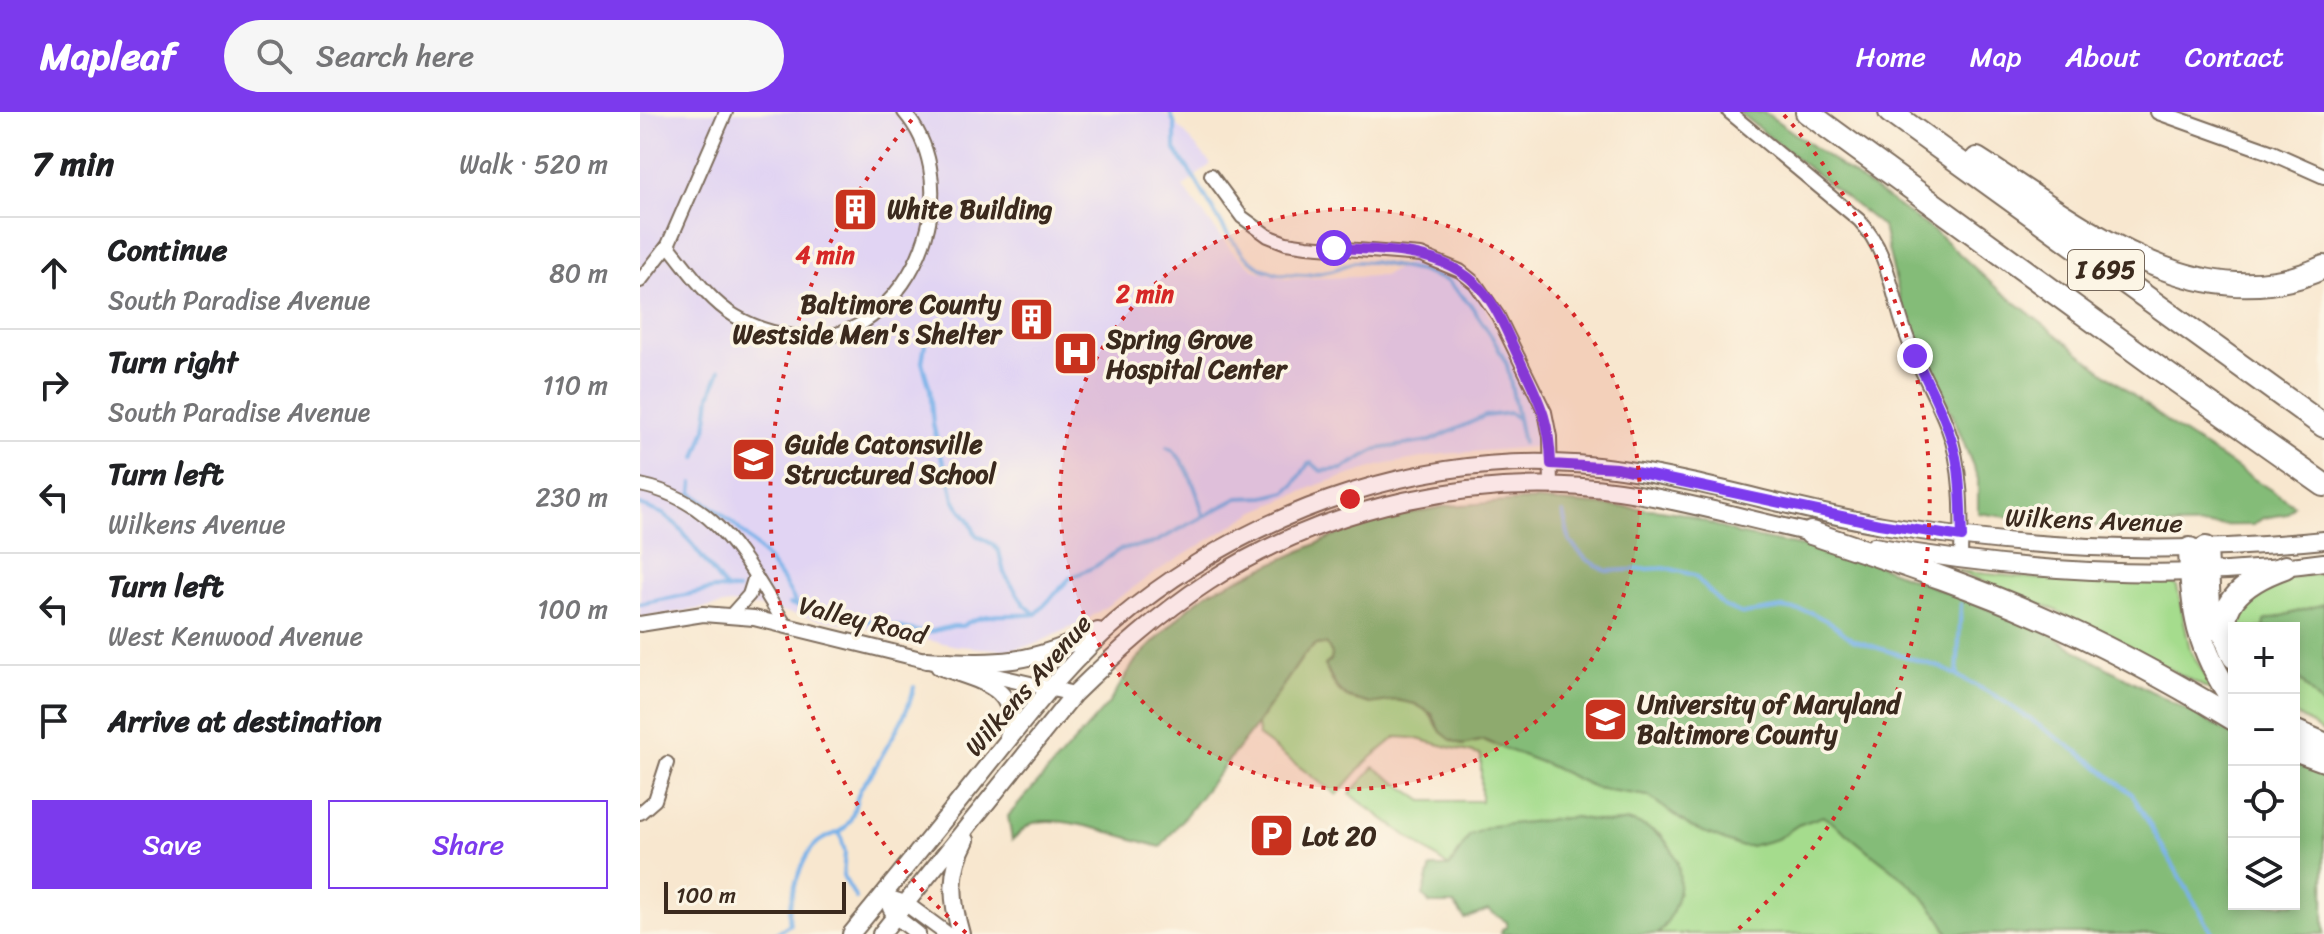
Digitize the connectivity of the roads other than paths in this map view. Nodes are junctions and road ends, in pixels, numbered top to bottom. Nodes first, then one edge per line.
1 (726, 112) edge
2 (904, 112) edge
3 (1729, 112) edge
4 (1807, 112) edge
5 (1890, 112) edge
6 (1904, 112) edge
7 (2158, 112) edge
8 (1211, 175) dead end
9 (2324, 176) edge
10 (668, 245) junction
11 (2324, 267) edge
12 (640, 281) edge
13 (2324, 426) edge
14 (1551, 464) junction
15 (640, 485) edge
16 (2324, 485) edge
17 (1551, 486) junction
18 (1811, 533) junction
19 (1962, 537) junction
20 (2324, 540) edge
21 (2198, 548) junction
22 (1961, 559) junction
23 (2324, 562) edge
24 (2285, 567) junction
25 (2198, 571) junction
26 (755, 576) junction
27 (731, 615) junction
28 (640, 624) edge
29 (1114, 624) junction
30 (786, 626) junction
31 (2228, 637) edge
32 (926, 660) junction
33 (2228, 663) edge
34 (1050, 689) junction
35 (1074, 694) junction
36 (2230, 694) edge
37 (2228, 715) edge
38 (2300, 741) edge
39 (1006, 743) junction
40 (2324, 760) edge
41 (667, 763) dead end
42 (985, 806) junction
43 (640, 813) edge
44 (883, 896) junction
45 (900, 910) junction
46 (851, 934) edge
47 (881, 934) edge
48 (918, 934) edge
49 (947, 934) edge
50 (961, 934) edge

1 - 10 street
2 - 10 street
3 - 19 street
4 - 16 highway, I 695
5 - 13 highway, I 695
6 - 11 highway
7 - 9 street
8 - 14 street
10 - 12 street
14 - 17 street
14 - 19 main road, Wilkens Avenue
14 - 29 main road, Wilkens Avenue
15 - 26 street
17 - 18 main road, Wilkens Avenue
17 - 35 main road, Wilkens Avenue
18 - 22 main road, Wilkens Avenue
18 - 37 highway
19 - 21 main road, Wilkens Avenue
19 - 22 street
20 - 21 main road, Wilkens Avenue
21 - 25 highway
22 - 25 main road, Wilkens Avenue
23 - 24 main road, Wilkens Avenue
24 - 25 main road, Wilkens Avenue
24 - 31 highway
25 - 33 highway
25 - 36 highway
26 - 27 street
26 - 30 street
27 - 28 street, Valley Road
27 - 30 street, Valley Road
29 - 32 main road
29 - 34 main road, Wilkens Avenue
30 - 32 street, Valley Road
32 - 34 street, Valley Road
32 - 39 main road
34 - 35 street, Valley Road
34 - 39 main road, Wilkens Avenue
35 - 42 main road, Wilkens Avenue
38 - 40 highway
39 - 44 main road, Wilkens Avenue
41 - 43 street
42 - 45 main road, Wilkens Avenue
42 - 50 main road
44 - 45 street
44 - 46 main road, Wilkens Avenue
45 - 47 main road, Wilkens Avenue
45 - 48 street
45 - 49 street

